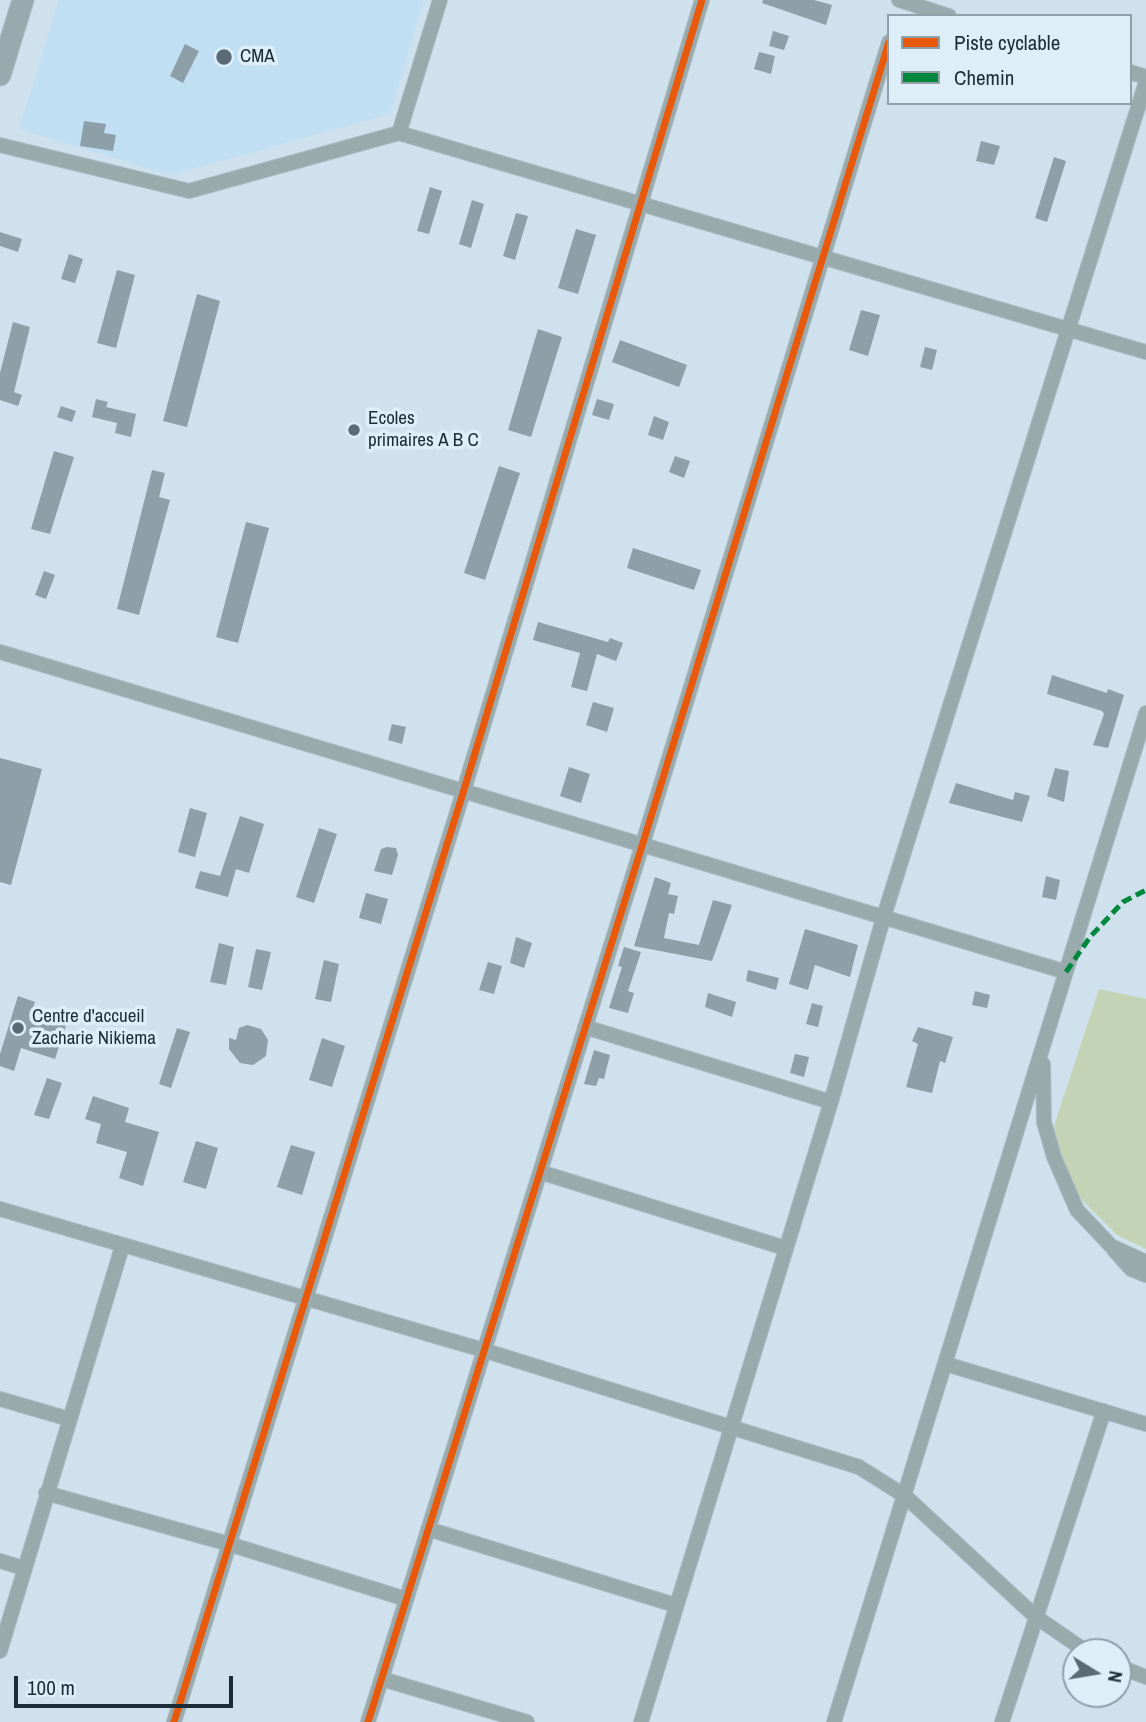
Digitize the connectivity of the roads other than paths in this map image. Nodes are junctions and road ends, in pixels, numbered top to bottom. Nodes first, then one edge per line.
1 (23, 0) edge
2 (440, 0) edge
3 (702, 0) edge
4 (901, 0) edge
5 (944, 14) edge
6 (887, 49) edge
7 (0, 75) edge
8 (1146, 82) edge
9 (400, 133) junction
10 (0, 145) edge
11 (640, 203) junction
12 (823, 257) junction
13 (1066, 330) junction
14 (1146, 352) edge
15 (0, 652) edge
16 (1146, 713) edge
17 (463, 793) junction
18 (642, 846) junction
19 (883, 919) junction
20 (1066, 972) junction
21 (585, 1027) junction
22 (1042, 1050) junction
23 (831, 1102) junction
24 (540, 1172) junction
25 (0, 1209) edge
26 (1111, 1246) junction
27 (122, 1247) junction
28 (785, 1248) junction
29 (1146, 1262) edge
30 (1146, 1275) edge
31 (305, 1300) junction
32 (483, 1350) junction
33 (946, 1364) junction
34 (0, 1399) edge
35 (1104, 1411) junction
36 (69, 1419) junction
37 (1146, 1424) edge
38 (731, 1427) junction
39 (46, 1493) junction
40 (905, 1496) junction
41 (428, 1529) junction
42 (229, 1544) junction
43 (0, 1561) edge
44 (23, 1568) junction
45 (406, 1600) junction
46 (675, 1605) junction
47 (1036, 1617) junction
48 (1067, 1638) edge
49 (0, 1651) edge
50 (382, 1679) junction
51 (174, 1722) edge
52 (368, 1722) edge
53 (527, 1722) edge
54 (641, 1722) edge
55 (834, 1722) edge
56 (1002, 1722) edge

1 - 7 highway
2 - 9 street
3 - 11 street
4 - 5 street
6 - 12 street
8 - 13 street
9 - 10 street
9 - 11 street
11 - 12 street
11 - 17 street
12 - 13 street
12 - 18 street
13 - 14 street
13 - 19 street
15 - 17 street
16 - 20 street
17 - 18 street
17 - 31 street
18 - 19 street
18 - 21 street
19 - 20 street
19 - 23 street
20 - 22 street
21 - 23 street
21 - 24 street
22 - 26 street
22 - 33 street
23 - 28 street
24 - 28 street
24 - 32 street
25 - 27 street
26 - 29 street
26 - 30 street
27 - 31 street
27 - 36 street
28 - 38 street
31 - 32 street
31 - 42 street
32 - 38 street
32 - 41 street
33 - 35 street
33 - 40 street
34 - 36 street
35 - 37 street
35 - 47 street
36 - 39 street
38 - 40 street
38 - 46 street
39 - 42 street
39 - 44 street
40 - 47 street
40 - 55 street
41 - 45 street
41 - 46 street
42 - 45 street
42 - 51 street
43 - 44 street
44 - 49 street
45 - 50 street
46 - 54 street
47 - 48 street
47 - 56 street
50 - 52 street
50 - 53 street

